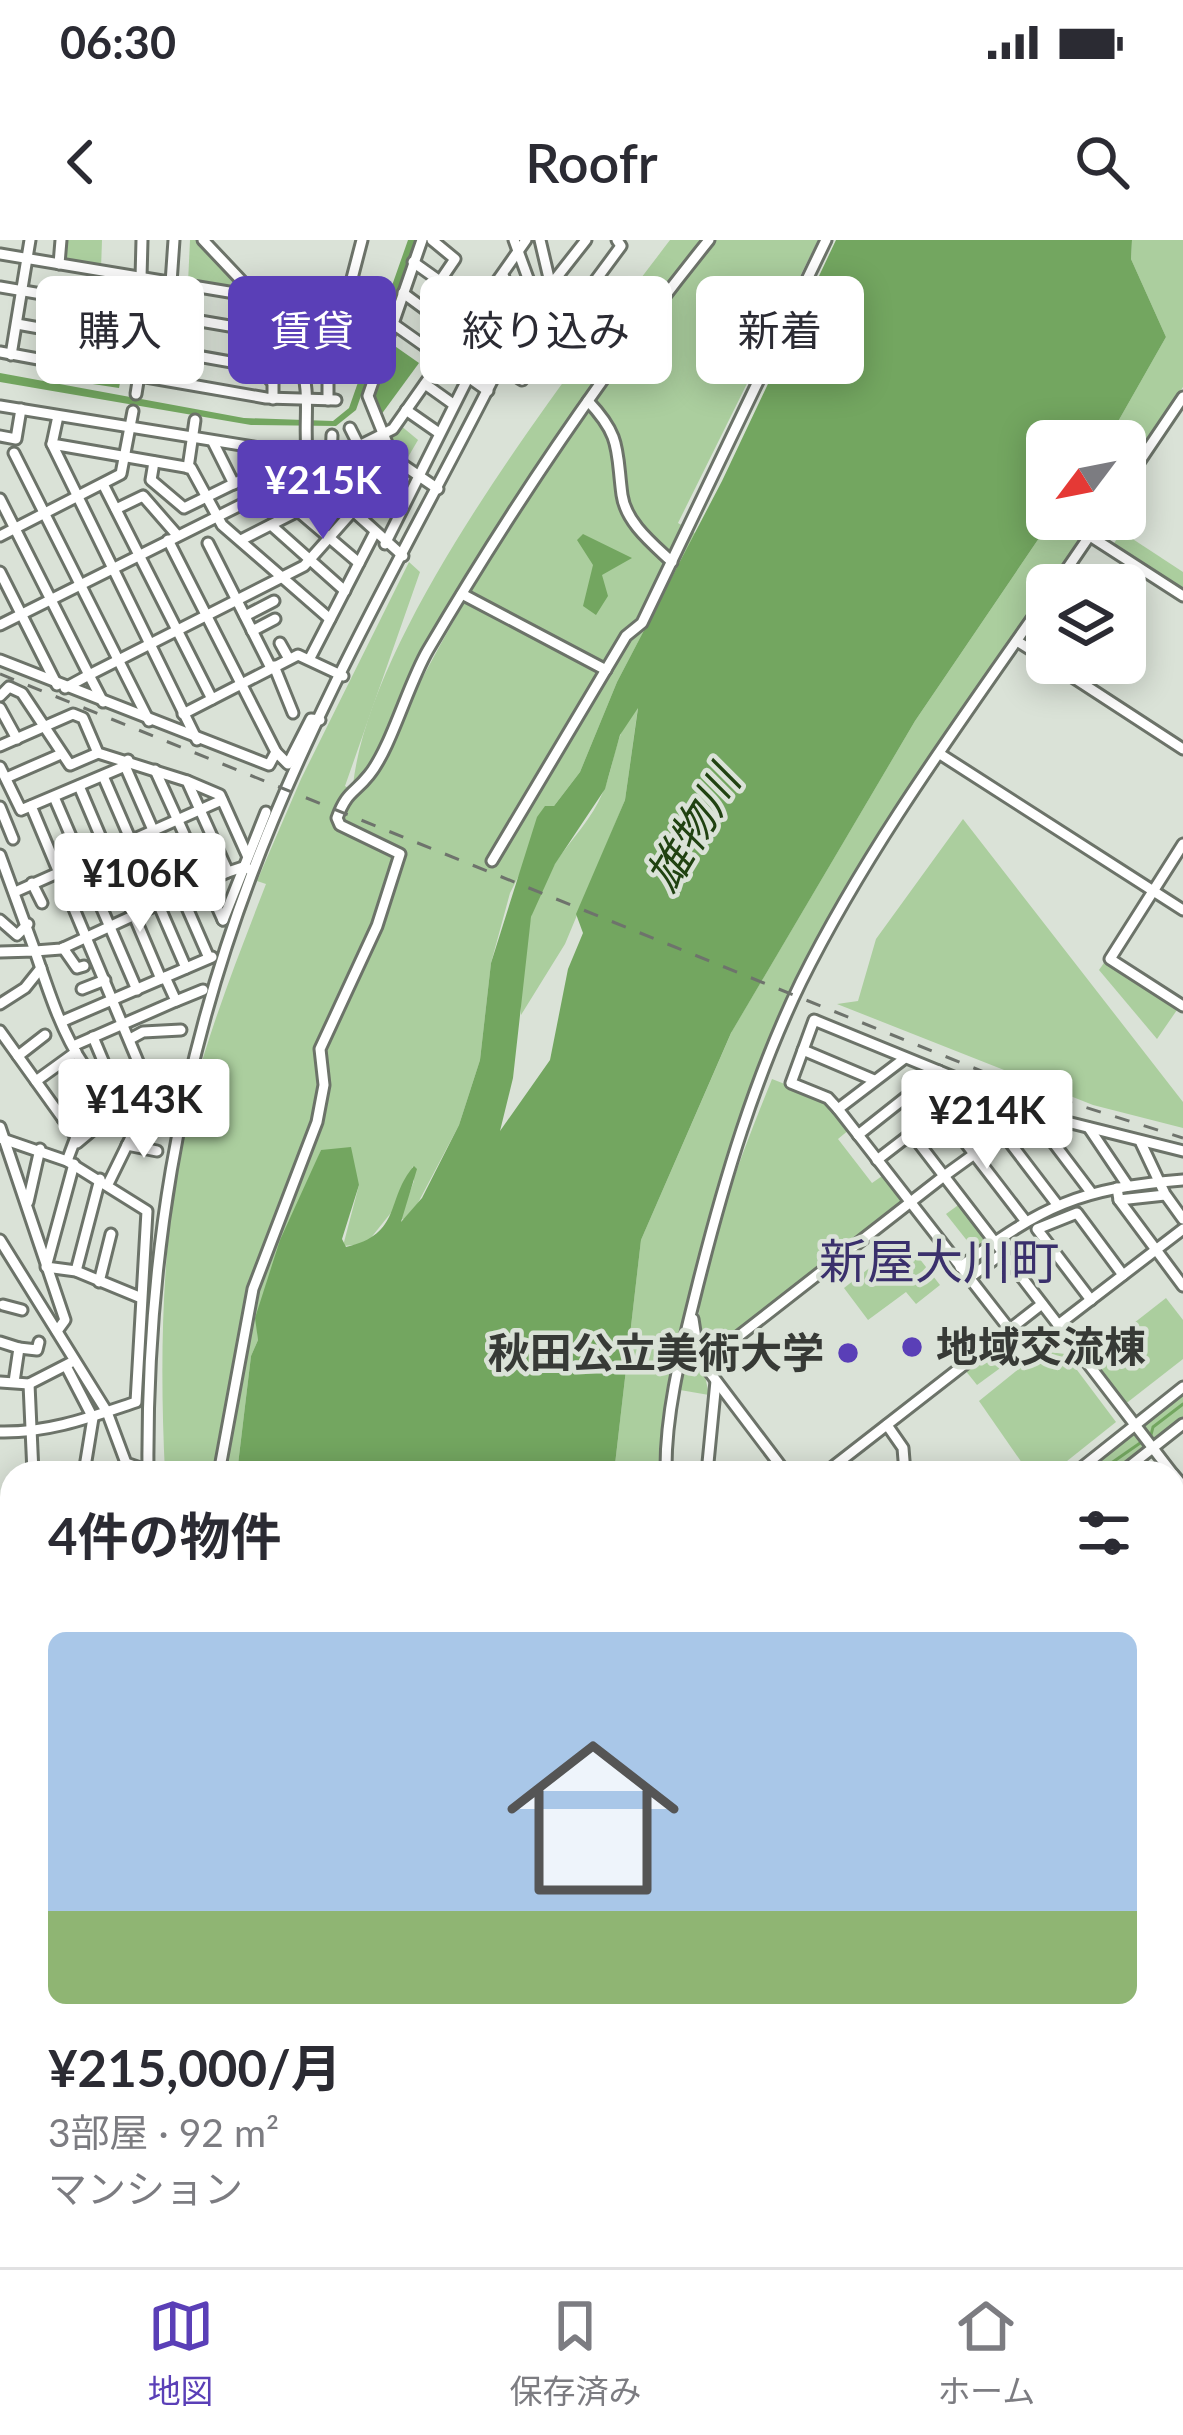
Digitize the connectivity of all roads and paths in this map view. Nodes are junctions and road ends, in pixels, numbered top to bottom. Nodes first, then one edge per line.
1 (30, 240) edge
2 (61, 240) edge
3 (142, 240) edge
4 (174, 240) edge
5 (202, 240) edge
6 (362, 240) edge
7 (422, 240) edge
8 (432, 240) edge
9 (541, 240) edge
10 (586, 240) edge
11 (617, 240) edge
12 (709, 240) edge
13 (826, 240) edge
14 (520, 243) edge
15 (0, 254) edge
16 (29, 258) junction
17 (413, 262) junction
18 (59, 264) junction
19 (503, 275) edge
20 (129, 276) edge
21 (141, 276) edge
22 (172, 276) edge
23 (234, 276) edge
24 (353, 276) edge
25 (433, 276) edge
26 (443, 276) edge
27 (526, 276) edge
28 (551, 276) edge
29 (558, 276) edge
30 (598, 276) edge
31 (0, 287) edge
32 (23, 291) junction
33 (36, 293) edge
34 (403, 293) junction
35 (420, 306) edge
36 (396, 311) edge
37 (0, 319) edge
38 (18, 323) junction
39 (396, 325) edge
40 (36, 327) edge
41 (420, 343) edge
42 (6, 354) edge
43 (204, 357) edge
44 (36, 359) edge
45 (138, 384) edge
46 (186, 384) edge
47 (303, 384) edge
48 (329, 384) edge
49 (372, 384) edge
50 (425, 384) joint
51 (463, 384) edge
52 (478, 384) edge
53 (491, 384) edge
54 (488, 391) junction
55 (136, 394) dead end
56 (1183, 397) edge
57 (273, 399) junction
58 (306, 400) junction
59 (588, 401) junction
60 (453, 404) junction
61 (0, 406) edge
62 (21, 410) junction
63 (406, 410) junction
64 (133, 411) dead end
65 (58, 416) junction
66 (195, 420) dead end
67 (130, 428) junction
68 (350, 428) dead end
69 (439, 433) junction
70 (332, 435) dead end
71 (380, 435) junction
72 (0, 436) edge
73 (193, 439) junction
74 (213, 442) junction
75 (52, 444) junction
76 (358, 446) junction
77 (1146, 452) edge
78 (14, 453) dead end
79 (125, 457) junction
80 (393, 458) junction
81 (331, 460) junction
82 (154, 462) junction
83 (274, 464) junction
84 (188, 468) junction
85 (309, 470) junction
86 (416, 478) junction
87 (370, 480) junction
88 (283, 482) junction
89 (103, 484) junction
90 (234, 484) junction
91 (438, 489) junction
92 (74, 498) junction
93 (207, 498) junction
94 (0, 499) edge
95 (342, 505) junction
96 (116, 509) junction
97 (401, 509) junction
98 (298, 511) junction
99 (45, 513) junction
100 (351, 513) junction
101 (217, 515) junction
102 (271, 525) junction
103 (14, 528) junction
104 (374, 534) junction
105 (0, 536) edge
106 (173, 537) junction
107 (330, 537) junction
108 (241, 540) junction
109 (1096, 540) edge
110 (208, 543) dead end
111 (385, 544) junction
112 (139, 554) junction
113 (403, 556) junction
114 (310, 560) junction
115 (359, 562) junction
116 (672, 562) junction
117 (110, 569) junction
118 (0, 572) edge
119 (281, 577) junction
120 (80, 584) junction
121 (345, 591) junction
122 (462, 595) junction
123 (1183, 596) edge
124 (52, 599) junction
125 (237, 601) junction
126 (274, 601) dead end
127 (21, 614) junction
128 (207, 616) junction
129 (244, 616) junction
130 (275, 620) dead end
131 (330, 620) junction
132 (0, 625) edge
133 (1026, 628) edge
134 (178, 631) junction
135 (252, 631) junction
136 (1017, 641) junction
137 (280, 643) dead end
138 (0, 646) edge
139 (148, 646) junction
140 (1026, 647) edge
141 (310, 658) junction
142 (289, 659) junction
143 (118, 660) junction
144 (4, 662) edge
145 (272, 667) junction
146 (606, 670) junction
147 (89, 676) junction
148 (343, 676) junction
149 (241, 684) junction
150 (1083, 684) edge
151 (61, 686) junction
152 (0, 696) edge
153 (212, 699) junction
154 (103, 702) junction
155 (0, 708) edge
156 (293, 713) dead end
157 (183, 714) junction
158 (320, 720) junction
159 (154, 724) junction
160 (41, 727) junction
161 (16, 739) junction
162 (197, 740) junction
163 (0, 746) edge
164 (1183, 748) edge
165 (276, 752) junction
166 (98, 753) junction
167 (61, 754) junction
168 (940, 754) junction
169 (126, 763) junction
170 (0, 766) edge
171 (155, 770) junction
172 (103, 776) junction
173 (6, 778) junction
174 (187, 781) junction
175 (80, 786) junction
176 (55, 796) junction
177 (222, 800) junction
178 (26, 808) junction
179 (199, 810) junction
180 (2, 812) edge
181 (266, 812) dead end
182 (176, 819) junction
183 (153, 829) junction
184 (14, 839) dead end
185 (130, 839) junction
186 (1183, 844) edge
187 (106, 849) junction
188 (0, 855) edge
189 (81, 860) junction
190 (492, 861) dead end
191 (248, 864) junction
192 (58, 871) junction
193 (228, 872) junction
194 (32, 883) junction
195 (204, 883) junction
196 (1154, 891) junction
197 (15, 892) junction
198 (180, 893) junction
199 (42, 903) dead end
200 (158, 903) junction
201 (1183, 910) edge
202 (133, 914) junction
203 (0, 920) edge
204 (28, 923) junction
205 (109, 924) junction
206 (85, 934) junction
207 (63, 948) junction
208 (35, 951) junction
209 (0, 952) edge
210 (83, 965) dead end
211 (40, 968) junction
212 (186, 968) junction
213 (163, 978) junction
214 (105, 980) junction
215 (82, 989) dead end
216 (136, 990) junction
217 (202, 990) dead end
218 (113, 1000) junction
219 (176, 1001) junction
220 (0, 1004) edge
221 (1183, 1006) edge
222 (63, 1022) junction
223 (124, 1024) junction
224 (181, 1030) dead end
225 (0, 1031) edge
226 (45, 1035) dead end
227 (93, 1037) junction
228 (130, 1039) junction
229 (75, 1049) junction
230 (803, 1050) junction
231 (18, 1055) junction
232 (905, 1058) junction
233 (106, 1068) dead end
234 (939, 1072) junction
235 (874, 1080) junction
236 (36, 1081) junction
237 (969, 1089) junction
238 (103, 1094) junction
239 (120, 1107) junction
240 (838, 1109) junction
241 (941, 1111) junction
242 (1031, 1113) junction
243 (63, 1119) junction
244 (143, 1119) junction
245 (1089, 1128) junction
246 (175, 1129) junction
247 (1003, 1132) junction
248 (911, 1133) junction
249 (1, 1134) edge
250 (858, 1135) junction
251 (77, 1143) junction
252 (1142, 1143) junction
253 (127, 1145) junction
254 (40, 1149) junction
255 (158, 1151) dead end
256 (1183, 1151) edge
257 (974, 1154) junction
258 (877, 1160) junction
259 (70, 1162) junction
260 (944, 1176) junction
261 (1183, 1180) edge
262 (104, 1181) junction
263 (1161, 1182) junction
264 (1090, 1191) junction
265 (1121, 1191) junction
266 (1166, 1196) junction
267 (910, 1203) junction
268 (1056, 1203) junction
269 (27, 1208) junction
270 (1024, 1219) junction
271 (1183, 1219) edge
272 (1183, 1229) edge
273 (112, 1234) dead end
274 (0, 1240) edge
275 (994, 1242) junction
276 (1155, 1250) junction
277 (1003, 1253) junction
278 (46, 1267) junction
279 (960, 1267) junction
280 (76, 1271) junction
281 (1123, 1275) junction
282 (969, 1278) junction
283 (99, 1282) junction
284 (1183, 1286) edge
285 (139, 1297) junction
286 (1091, 1300) junction
287 (1042, 1304) junction
288 (692, 1307) junction
289 (1, 1309) edge
290 (22, 1310) dead end
291 (1058, 1325) junction
292 (1010, 1330) junction
293 (57, 1331) junction
294 (0, 1342) edge
295 (39, 1342) dead end
296 (20, 1348) junction
297 (71, 1363) junction
298 (703, 1364) junction
299 (716, 1381) junction
300 (0, 1382) edge
301 (14, 1382) junction
302 (29, 1384) junction
303 (1183, 1387) edge
304 (107, 1412) junction
305 (93, 1418) junction
306 (1183, 1424) edge
307 (887, 1425) junction
308 (1137, 1428) junction
309 (0, 1432) edge
310 (31, 1432) junction
311 (1150, 1446) junction
312 (32, 1461) edge
313 (86, 1461) edge
314 (122, 1461) edge
315 (150, 1461) edge
316 (222, 1461) edge
317 (667, 1461) edge
318 (708, 1461) edge
319 (777, 1461) edge
320 (840, 1461) edge
321 (904, 1461) edge
322 (1092, 1461) edge
323 (1133, 1461) edge
324 (1163, 1461) edge

1 - 16 street
2 - 18 street
3 - 21 street
4 - 22 street
5 - 23 street
6 - 24 street
7 - 17 street
8 - 26 street
9 - 28 street
10 - 29 street
11 - 30 street
12 - 59 street
13 - 116 street
14 - 19 street
14 - 27 street
15 - 16 street
16 - 18 street
16 - 32 street
17 - 25 street
17 - 34 street
18 - 20 street
31 - 32 street
32 - 33 street
32 - 38 street
34 - 35 street
34 - 36 street
37 - 38 street
38 - 40 street
38 - 42 street
39 - 41 street
42 - 44 street
43 - 57 street
45 - 55 street
46 - 57 street
47 - 58 street
48 - 58 street
49 - 71 street
50 - 60 street
50 - 63 street
51 - 60 street
52 - 54 street
53 - 54 street
54 - 91 street
56 - 77 street
57 - 58 street
58 - 85 street
59 - 116 street
59 - 122 street
60 - 69 street
61 - 62 street
62 - 65 street
62 - 72 street
63 - 69 street
63 - 71 street
64 - 67 street
65 - 67 street
65 - 75 street
66 - 73 street
67 - 73 street
67 - 79 street
68 - 76 street
69 - 86 street
70 - 81 street
71 - 76 street
71 - 80 street
73 - 74 street
73 - 84 street
74 - 83 street
74 - 90 street
75 - 79 street
75 - 92 street
76 - 81 street
78 - 99 street
79 - 82 street
79 - 89 street
80 - 86 street
80 - 87 street
81 - 85 street
82 - 84 street
82 - 93 street
83 - 88 street
83 - 90 street
84 - 93 street
85 - 88 street
85 - 95 street
86 - 91 street
86 - 97 street
87 - 95 street
87 - 97 street
88 - 98 street
88 - 101 street
89 - 92 street
89 - 96 street
90 - 93 street
91 - 113 street
92 - 99 street
92 - 117 street
93 - 101 street
94 - 103 street
95 - 100 street
96 - 106 street
96 - 112 street
97 - 111 street
98 - 102 street
98 - 107 street
99 - 103 street
99 - 120 street
100 - 104 street
100 - 107 street
101 - 106 street
101 - 108 street
102 - 108 street
102 - 114 street
103 - 105 street
103 - 124 street
104 - 111 street
104 - 115 street
106 - 112 street
106 - 128 street
107 - 114 street
107 - 115 street
108 - 119 street
109 - 123 street
110 - 125 street
111 - 113 street
112 - 117 street
112 - 134 street
113 - 148 street
114 - 119 street
114 - 121 street
115 - 121 street
116 - 146 street
117 - 120 street
117 - 139 street
118 - 127 street
119 - 125 street
119 - 131 street
120 - 124 street
120 - 143 street
121 - 131 street
122 - 146 street
122 - 316 street
124 - 127 street
124 - 147 street
125 - 128 street
125 - 129 street
126 - 129 street
127 - 132 street
127 - 151 street
128 - 134 street
128 - 149 street
129 - 135 street
130 - 135 street
131 - 141 street
133 - 136 street
134 - 139 street
134 - 153 street
135 - 145 street
136 - 140 street
136 - 168 street
137 - 142 street
138 - 144 street
139 - 143 street
139 - 157 street
141 - 142 street
141 - 148 street
142 - 145 street
143 - 147 street
143 - 159 street
144 - 151 street
145 - 149 street
145 - 156 street
146 - 190 street
147 - 151 street
147 - 154 street
148 - 158 street
149 - 153 street
149 - 165 street
150 - 164 street
151 - 154 street
152 - 160 street
153 - 157 street
154 - 159 street
155 - 161 street
157 - 159 street
157 - 162 street
158 - 165 street
158 - 191 street
159 - 162 street
160 - 161 street
160 - 166 street
160 - 167 street
161 - 163 street
162 - 165 street
166 - 167 street
166 - 169 street
167 - 173 street
168 - 196 street
168 - 288 street
169 - 171 street
169 - 172 street
169 - 183 street
170 - 173 street
171 - 174 street
171 - 182 street
172 - 175 street
172 - 185 street
173 - 178 street
174 - 177 street
174 - 179 street
175 - 176 street
175 - 187 street
176 - 178 street
176 - 189 street
177 - 179 street
177 - 191 street
178 - 180 street
178 - 192 street
179 - 182 street
179 - 193 street
180 - 184 street
181 - 191 street
182 - 183 street
182 - 195 street
183 - 185 street
183 - 198 street
185 - 187 street
185 - 200 street
186 - 196 street
187 - 189 street
187 - 202 street
188 - 197 street
189 - 192 street
189 - 205 street
191 - 193 street
191 - 195 street
191 - 246 street
192 - 194 street
192 - 206 street
193 - 195 street
194 - 197 street
194 - 199 street
195 - 198 street
196 - 201 street
196 - 221 street
197 - 204 street
198 - 200 street
198 - 212 street
200 - 202 street
200 - 212 street
202 - 205 street
202 - 213 street
203 - 204 street
204 - 208 street
205 - 206 street
205 - 216 street
206 - 207 street
206 - 214 street
207 - 208 street
207 - 210 street
208 - 209 street
208 - 211 street
211 - 220 street
211 - 222 street
212 - 213 street
213 - 216 street
213 - 219 street
214 - 215 street
214 - 218 street
216 - 218 street
217 - 219 street
218 - 222 street
218 - 223 street
219 - 223 street
222 - 229 street
223 - 227 street
223 - 228 street
224 - 228 street
225 - 231 street
226 - 231 street
227 - 229 street
227 - 233 street
228 - 244 street
229 - 236 street
229 - 238 street
230 - 232 street
230 - 235 street
230 - 240 street
231 - 236 street
232 - 234 street
232 - 235 street
234 - 237 street
234 - 250 street
235 - 240 street
236 - 243 street
237 - 241 street
237 - 247 street
238 - 239 street
238 - 243 street
239 - 244 street
239 - 251 street
240 - 250 street
241 - 248 street
241 - 257 street
242 - 245 street
242 - 247 street
242 - 264 street
243 - 251 street
244 - 246 street
244 - 253 street
245 - 252 street
245 - 265 street
246 - 315 street
247 - 257 street
247 - 268 street
248 - 258 street
248 - 260 street
249 - 254 street
249 - 269 street
250 - 258 street
251 - 259 street
252 - 256 street
252 - 263 street
253 - 255 street
253 - 262 street
254 - 259 street
254 - 269 street
257 - 260 street
257 - 270 street
258 - 267 street
259 - 262 street
259 - 278 street
260 - 267 street
260 - 275 street
261 - 263 street
262 - 280 street
262 - 285 street
263 - 265 street
263 - 266 street
264 - 265 street
264 - 268 street
265 - 266 street
265 - 276 street
266 - 271 street
267 - 279 street
267 - 298 street
268 - 270 street
269 - 278 street
270 - 275 street
272 - 276 street
273 - 283 street
274 - 293 street
275 - 277 street
275 - 279 street
276 - 281 street
276 - 284 street
277 - 282 street
277 - 287 street
278 - 280 street
278 - 293 street
279 - 282 street
280 - 283 street
281 - 286 street
281 - 286 street
282 - 292 street
283 - 285 street
285 - 304 street
286 - 291 street
287 - 291 street
287 - 292 street
288 - 298 street
288 - 317 street
289 - 290 street
291 - 308 street
292 - 307 street
293 - 297 street
294 - 296 street
295 - 296 street
296 - 301 street
297 - 302 street
297 - 304 street
297 - 305 street
298 - 299 street
299 - 318 street
299 - 319 street
300 - 301 street
301 - 302 street
302 - 310 street
303 - 308 street
304 - 305 street
304 - 314 street
305 - 310 street
305 - 313 street
306 - 311 street
307 - 320 street
307 - 321 street
308 - 311 street
308 - 322 street
309 - 310 street
310 - 312 street
311 - 323 street
311 - 324 street

